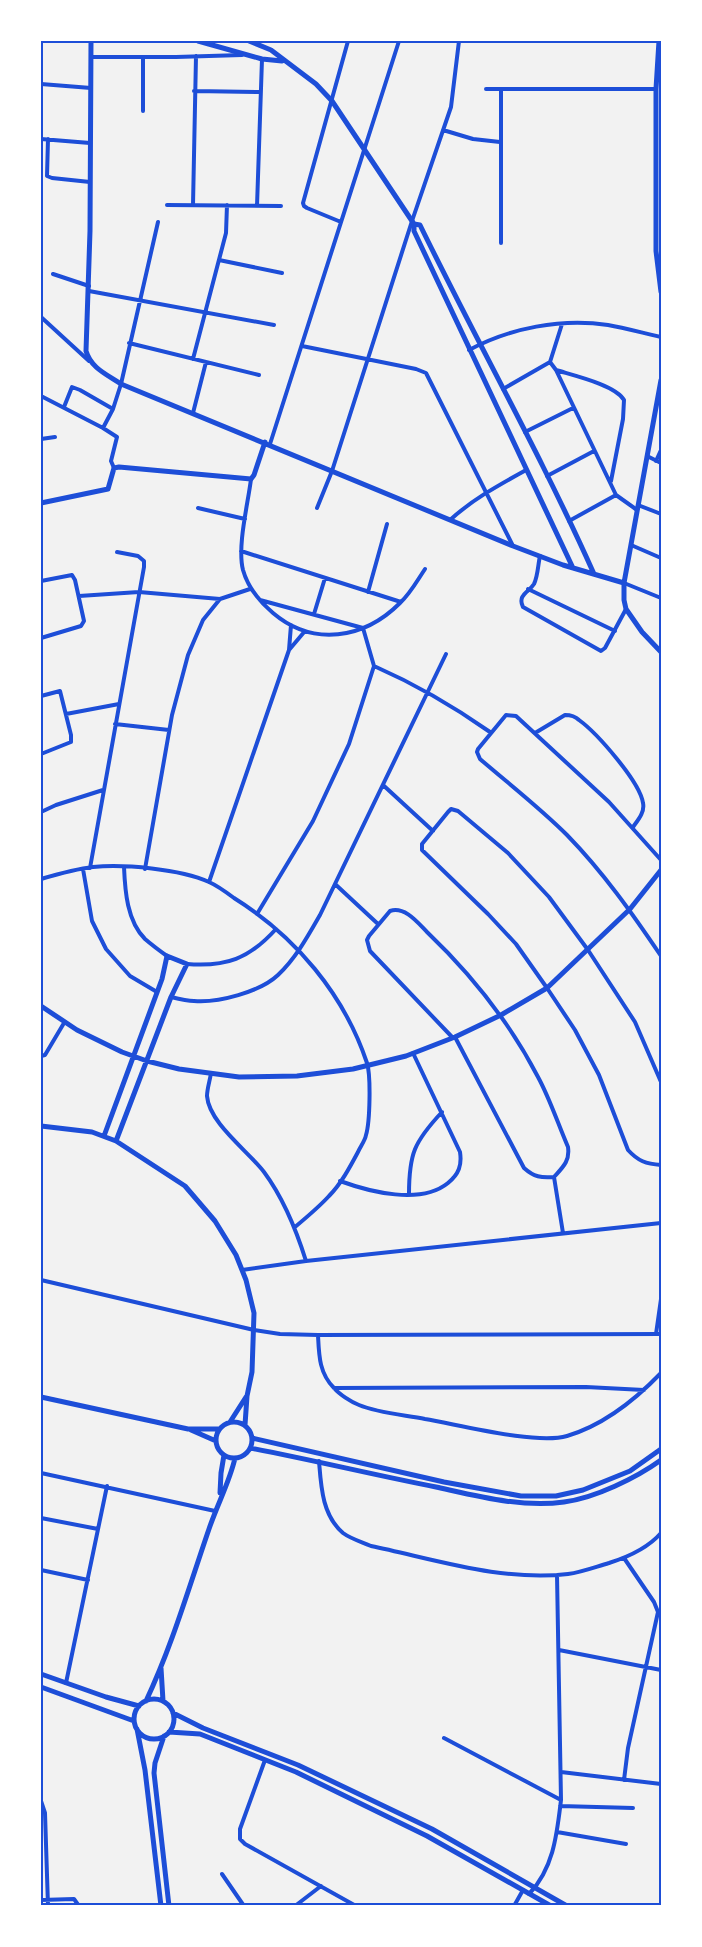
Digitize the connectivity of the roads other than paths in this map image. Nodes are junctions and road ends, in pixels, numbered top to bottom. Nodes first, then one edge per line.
1 (91, 41) edge
2 (198, 41) edge
3 (249, 41) edge
4 (348, 41) edge
5 (399, 41) edge
6 (459, 41) edge
7 (659, 41) edge
8 (244, 54) junction
9 (196, 56) junction
10 (91, 57) junction
11 (143, 57) junction
12 (262, 60) junction
13 (283, 61) junction
14 (41, 84) edge
15 (91, 88) junction
16 (486, 88) dead end
17 (501, 89) junction
18 (656, 89) junction
19 (194, 91) junction
20 (259, 92) junction
21 (658, 96) edge
22 (332, 101) junction
23 (143, 111) dead end
24 (444, 130) junction
25 (41, 139) edge
26 (48, 139) junction
27 (500, 142) junction
28 (90, 143) junction
29 (365, 148) junction
30 (90, 182) junction
31 (167, 205) dead end
32 (193, 205) junction
33 (227, 205) junction
34 (257, 206) junction
35 (281, 206) dead end
36 (158, 222) dead end
37 (341, 222) junction
38 (413, 222) junction
39 (501, 243) dead end
40 (659, 251) edge
41 (219, 260) junction
42 (282, 273) dead end
43 (53, 274) dead end
44 (89, 288) junction
45 (661, 292) edge
46 (140, 300) junction
47 (205, 312) junction
48 (41, 317) edge
49 (562, 324) junction
50 (274, 325) dead end
51 (661, 337) edge
52 (129, 343) junction
53 (480, 345) junction
54 (302, 346) junction
55 (469, 350) junction
56 (192, 359) junction
57 (367, 359) junction
58 (89, 361) junction
59 (206, 362) junction
60 (550, 362) junction
61 (556, 370) junction
62 (259, 376) dead end
63 (661, 380) edge
64 (121, 384) junction
65 (503, 389) junction
66 (41, 396) edge
67 (64, 407) junction
68 (573, 408) junction
69 (113, 409) junction
70 (193, 413) junction
71 (103, 428) junction
72 (526, 432) junction
73 (55, 437) dead end
74 (41, 440) edge
75 (267, 443) junction
76 (661, 450) edge
77 (594, 451) junction
78 (647, 456) junction
79 (656, 461) junction
80 (661, 463) edge
81 (114, 468) junction
82 (526, 470) junction
83 (332, 471) junction
84 (547, 476) junction
85 (251, 479) junction
86 (611, 482) junction
87 (487, 491) junction
88 (616, 495) junction
89 (41, 503) edge
90 (638, 507) junction
91 (198, 508) dead end
92 (317, 508) dead end
93 (661, 514) edge
94 (245, 519) junction
95 (450, 520) junction
96 (569, 521) junction
97 (387, 524) dead end
98 (631, 545) junction
99 (513, 546) junction
100 (241, 551) junction
101 (118, 552) dead end
102 (540, 556) junction
103 (661, 558) edge
104 (573, 568) junction
105 (425, 569) dead end
106 (594, 574) junction
107 (325, 578) junction
108 (41, 581) edge
109 (624, 584) junction
110 (250, 589) junction
111 (528, 589) junction
112 (139, 592) junction
113 (368, 592) junction
114 (79, 596) junction
115 (661, 598) edge
116 (220, 599) junction
117 (260, 600) junction
118 (401, 602) junction
119 (626, 610) junction
120 (314, 614) junction
121 (291, 625) junction
122 (363, 628) junction
123 (305, 631) junction
124 (615, 631) junction
125 (41, 638) edge
126 (289, 650) junction
127 (661, 652) edge
128 (446, 654) dead end
129 (374, 666) junction
130 (426, 692) junction
131 (41, 696) edge
132 (118, 704) junction
133 (66, 714) junction
134 (115, 724) junction
135 (169, 730) junction
136 (490, 732) junction
137 (535, 733) junction
138 (41, 754) edge
139 (383, 785) junction
140 (103, 790) junction
141 (41, 812) edge
142 (633, 828) junction
143 (433, 830) junction
144 (661, 860) edge
145 (124, 867) junction
146 (90, 868) junction
147 (83, 869) junction
148 (145, 869) junction
149 (661, 870) edge
150 (41, 879) edge
151 (209, 882) junction
152 (335, 884) junction
153 (630, 910) junction
154 (257, 914) junction
155 (378, 924) junction
156 (276, 928) junction
157 (588, 950) junction
158 (299, 951) junction
159 (167, 956) junction
160 (661, 956) edge
161 (187, 964) junction
162 (547, 988) junction
163 (158, 992) junction
164 (172, 997) junction
165 (41, 1006) edge
166 (501, 1015) junction
167 (64, 1023) junction
168 (454, 1037) junction
169 (413, 1053) junction
170 (41, 1056) edge
171 (134, 1056) junction
172 (147, 1061) junction
173 (368, 1065) junction
174 (211, 1073) junction
175 (661, 1082) edge
176 (442, 1112) junction
177 (41, 1126) edge
178 (104, 1136) junction
179 (116, 1141) junction
180 (661, 1165) edge
181 (554, 1177) junction
182 (340, 1181) junction
183 (408, 1194) junction
184 (661, 1223) edge
185 (295, 1227) junction
186 (563, 1233) junction
187 (306, 1261) junction
188 (242, 1270) junction
189 (41, 1280) edge
190 (661, 1299) edge
191 (254, 1330) junction
192 (658, 1334) edge
193 (318, 1335) junction
194 (661, 1373) edge
195 (334, 1388) junction
196 (645, 1390) junction
197 (247, 1396) junction
198 (41, 1397) edge
199 (230, 1422) junction
200 (245, 1425) junction
201 (188, 1428) junction
202 (219, 1429) junction
203 (252, 1438) junction
204 (216, 1441) junction
205 (250, 1448) junction
206 (661, 1449) edge
207 (224, 1455) junction
208 (235, 1458) junction
209 (661, 1460) edge
210 (319, 1461) junction
211 (41, 1473) edge
212 (107, 1486) junction
213 (220, 1496) junction
214 (215, 1511) junction
215 (41, 1518) edge
216 (98, 1530) junction
217 (661, 1532) edge
218 (624, 1558) junction
219 (41, 1570) edge
220 (557, 1575) junction
221 (88, 1580) junction
222 (559, 1650) junction
223 (646, 1666) junction
224 (161, 1668) junction
225 (661, 1670) edge
226 (42, 1677) edge
227 (66, 1683) junction
228 (41, 1687) edge
229 (146, 1700) junction
230 (163, 1701) junction
231 (139, 1706) junction
232 (173, 1712) junction
233 (134, 1721) junction
234 (137, 1729) junction
235 (169, 1732) junction
236 (164, 1736) junction
237 (444, 1738) dead end
238 (265, 1760) junction
239 (561, 1772) junction
240 (624, 1780) junction
241 (661, 1784) edge
242 (41, 1800) edge
243 (561, 1800) junction
244 (560, 1806) junction
245 (632, 1808) dead end
246 (557, 1832) junction
247 (626, 1844) dead end
248 (222, 1874) dead end
249 (321, 1886) junction
250 (535, 1887) junction
251 (523, 1890) junction
252 (529, 1894) junction
253 (41, 1900) edge
254 (48, 1900) junction
255 (48, 1906) edge
256 (79, 1906) edge
257 (161, 1906) edge
258 (169, 1906) edge
259 (244, 1906) edge
260 (295, 1906) edge
261 (356, 1906) edge
262 (514, 1906) edge
263 (551, 1906) edge
264 (567, 1906) edge

1 - 10 street
2 - 8 street
3 - 13 street
4 - 22 street
5 - 29 street
6 - 24 street
7 - 18 street
8 - 9 street
8 - 12 street
9 - 11 street
9 - 19 street
10 - 11 street
10 - 15 street
11 - 23 street
12 - 13 street
12 - 20 street
13 - 22 street
14 - 15 street
15 - 28 street
16 - 17 street
17 - 18 street
17 - 27 street
18 - 21 street
19 - 20 street
19 - 32 street
20 - 34 street
21 - 40 street
22 - 29 street
22 - 37 street
24 - 27 street
24 - 38 street
25 - 26 street
26 - 28 street
26 - 30 street
27 - 39 street
28 - 30 street
29 - 37 street
29 - 38 street
30 - 44 street
31 - 32 street
32 - 33 street
33 - 34 street
33 - 41 street
34 - 35 street
36 - 46 street
37 - 54 street
38 - 53 street
38 - 55 street
38 - 57 street
40 - 45 street
41 - 42 street
41 - 47 street
43 - 44 street
44 - 46 street
44 - 58 street
46 - 47 street
46 - 52 street
47 - 50 street
47 - 56 street
48 - 58 street
49 - 51 street
49 - 53 street
49 - 60 street
52 - 56 street
52 - 64 street
53 - 55 street
53 - 65 street
54 - 57 street
54 - 75 street
55 - 82 street
56 - 59 street
57 - 83 street
57 - 87 street
58 - 64 street
59 - 62 street
59 - 70 street
60 - 61 street
60 - 65 street
61 - 68 street
61 - 86 street
63 - 78 street
64 - 69 street
64 - 70 street
65 - 72 street
66 - 67 street
67 - 69 street
67 - 71 street
68 - 72 street
68 - 77 street
69 - 71 street
70 - 75 street
71 - 81 street
72 - 84 street
73 - 74 street
75 - 83 street
75 - 85 street
76 - 79 street
77 - 84 street
77 - 86 street
78 - 79 street
78 - 90 street
79 - 80 street
81 - 85 street
81 - 89 street
82 - 87 street
82 - 104 street
83 - 92 street
83 - 95 street
84 - 96 street
85 - 94 street
86 - 88 street
87 - 95 street
87 - 99 street
88 - 90 street
88 - 96 street
90 - 93 street
90 - 98 street
91 - 94 street
94 - 100 street
95 - 99 street
96 - 106 street
97 - 113 street
98 - 103 street
98 - 109 street
99 - 102 street
100 - 107 street
100 - 110 street
101 - 112 street
102 - 104 street
102 - 111 street
104 - 106 street
105 - 118 street
106 - 109 street
107 - 113 street
107 - 120 street
108 - 114 street
109 - 115 street
109 - 119 street
110 - 116 street
110 - 117 street
111 - 124 street
111 - 124 street
112 - 114 street
112 - 116 street
112 - 132 street
113 - 118 street
114 - 125 street
116 - 135 street
117 - 120 street
117 - 121 street
118 - 122 street
119 - 124 street
119 - 127 street
120 - 122 street
121 - 123 street
121 - 126 street
122 - 123 street
122 - 129 street
123 - 126 street
126 - 151 street
128 - 130 street
129 - 130 street
129 - 154 street
130 - 136 street
130 - 139 street
131 - 133 street
132 - 133 street
132 - 134 street
133 - 138 street
134 - 135 street
134 - 140 street
135 - 148 street
136 - 137 street
136 - 153 street
137 - 142 street
137 - 142 street
139 - 143 street
139 - 152 street
140 - 141 street
140 - 146 street
142 - 144 street
143 - 157 street
143 - 162 street
145 - 146 street
145 - 148 street
145 - 159 street
146 - 147 street
147 - 150 street
147 - 163 street
148 - 151 street
149 - 153 street
151 - 154 street
152 - 155 street
152 - 158 street
153 - 157 street
153 - 160 street
154 - 156 street
155 - 166 street
155 - 168 street
156 - 158 street
156 - 161 street
157 - 162 street
157 - 175 street
158 - 164 street
158 - 173 street
159 - 161 street
159 - 163 street
161 - 164 street
162 - 166 street
162 - 180 street
163 - 171 street
164 - 172 street
165 - 167 street
166 - 168 street
166 - 181 street
167 - 170 street
167 - 171 street
168 - 169 street
168 - 181 street
169 - 173 street
169 - 176 street
171 - 172 street
171 - 178 street
172 - 174 street
172 - 179 street
173 - 174 street
173 - 182 street
174 - 185 street
176 - 183 street
176 - 183 street
177 - 178 street
178 - 179 street
179 - 188 street
181 - 186 street
182 - 183 street
182 - 185 street
184 - 186 street
185 - 187 street
186 - 187 street
187 - 188 street
188 - 191 street
189 - 191 street
190 - 192 street
191 - 193 street
191 - 197 street
192 - 193 street
193 - 195 street
194 - 196 street
195 - 196 street
195 - 196 street
197 - 199 street
197 - 200 street
198 - 201 street
199 - 200 street
199 - 202 street
200 - 203 street
201 - 202 street
201 - 204 street
202 - 204 street
203 - 205 street
203 - 206 street
204 - 207 street
205 - 208 street
205 - 210 street
207 - 208 street
207 - 213 street
208 - 213 street
209 - 210 street
210 - 220 street
211 - 212 street
212 - 214 street
212 - 216 street
213 - 214 street
214 - 224 street
215 - 216 street
216 - 221 street
217 - 218 street
218 - 220 street
218 - 223 street
219 - 221 street
220 - 222 street
221 - 227 street
222 - 223 street
222 - 239 street
223 - 225 street
223 - 240 street
224 - 229 street
224 - 230 street
226 - 227 street
227 - 231 street
228 - 233 street
229 - 230 street
229 - 231 street
230 - 232 street
231 - 233 street
232 - 235 street
232 - 250 street
233 - 234 street
234 - 236 street
234 - 257 street
235 - 236 street
235 - 238 street
236 - 258 street
237 - 243 street
238 - 249 street
238 - 251 street
239 - 240 street
239 - 243 street
240 - 241 street
242 - 254 street
243 - 244 street
244 - 245 street
244 - 246 street
246 - 247 street
246 - 250 street
248 - 259 street
249 - 260 street
249 - 261 street
250 - 252 street
250 - 264 street
251 - 252 street
251 - 262 street
252 - 263 street
253 - 254 street
254 - 255 street
254 - 256 street

